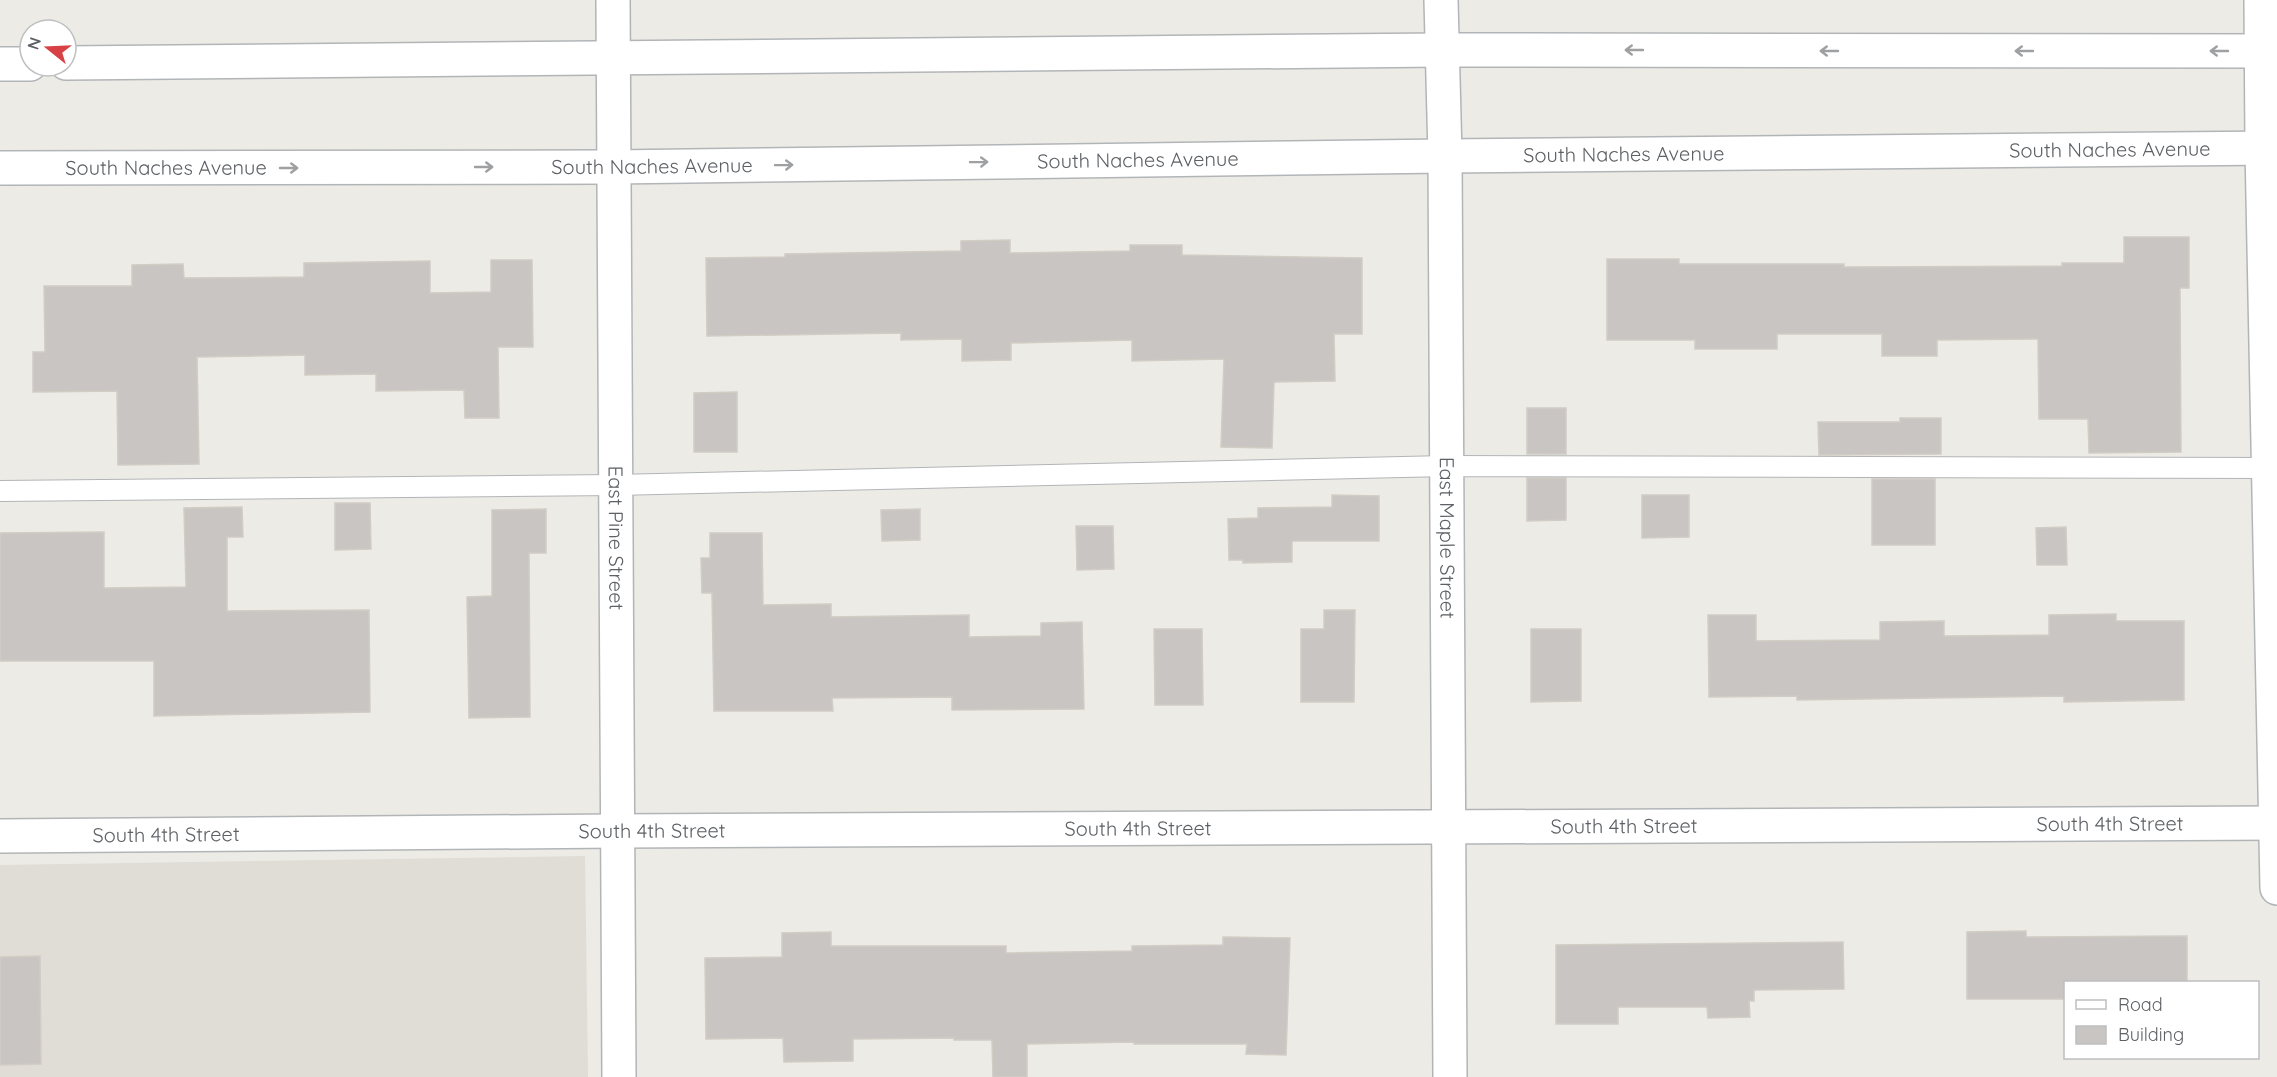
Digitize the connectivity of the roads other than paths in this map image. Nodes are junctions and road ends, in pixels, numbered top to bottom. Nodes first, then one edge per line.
1 (613, 0) edge
2 (1441, 0) edge
3 (2261, 0) edge
4 (1442, 50) junction
5 (2269, 51) edge
6 (614, 57) junction
7 (78, 63) edge
8 (0, 64) edge
9 (18, 64) edge
10 (2269, 148) edge
11 (1445, 156) junction
12 (614, 167) junction
13 (0, 168) edge
14 (1447, 466) junction
15 (2273, 468) edge
16 (615, 485) junction
17 (0, 491) edge
18 (2277, 823) edge
19 (1449, 828) junction
20 (617, 831) junction
21 (0, 836) edge
22 (2277, 888) edge
23 (619, 1077) edge
24 (1450, 1077) edge

1 - 6 street, East Pine Street
2 - 4 street, East Maple Street
3 - 5 street
5 -> 4 street
4 - 6 street
4 - 11 street, East Maple Street
5 - 10 street
6 - 7 street
6 - 12 street, East Pine Street
8 - 9 street
10 - 11 street, South Naches Avenue
10 - 15 street
12 -> 11 street, South Naches Avenue
11 - 14 street, East Maple Street
13 -> 12 street, South Naches Avenue
12 - 16 street, East Pine Street
14 - 15 lane
14 - 16 lane
14 - 19 street, East Maple Street
15 - 18 street
16 - 17 lane
16 - 20 street, East Pine Street
18 - 19 street, South 4th Street
18 - 22 street
19 - 20 street, South 4th Street
19 - 24 street, East Maple Street
20 - 21 street, South 4th Street
20 - 23 street, East Pine Street

